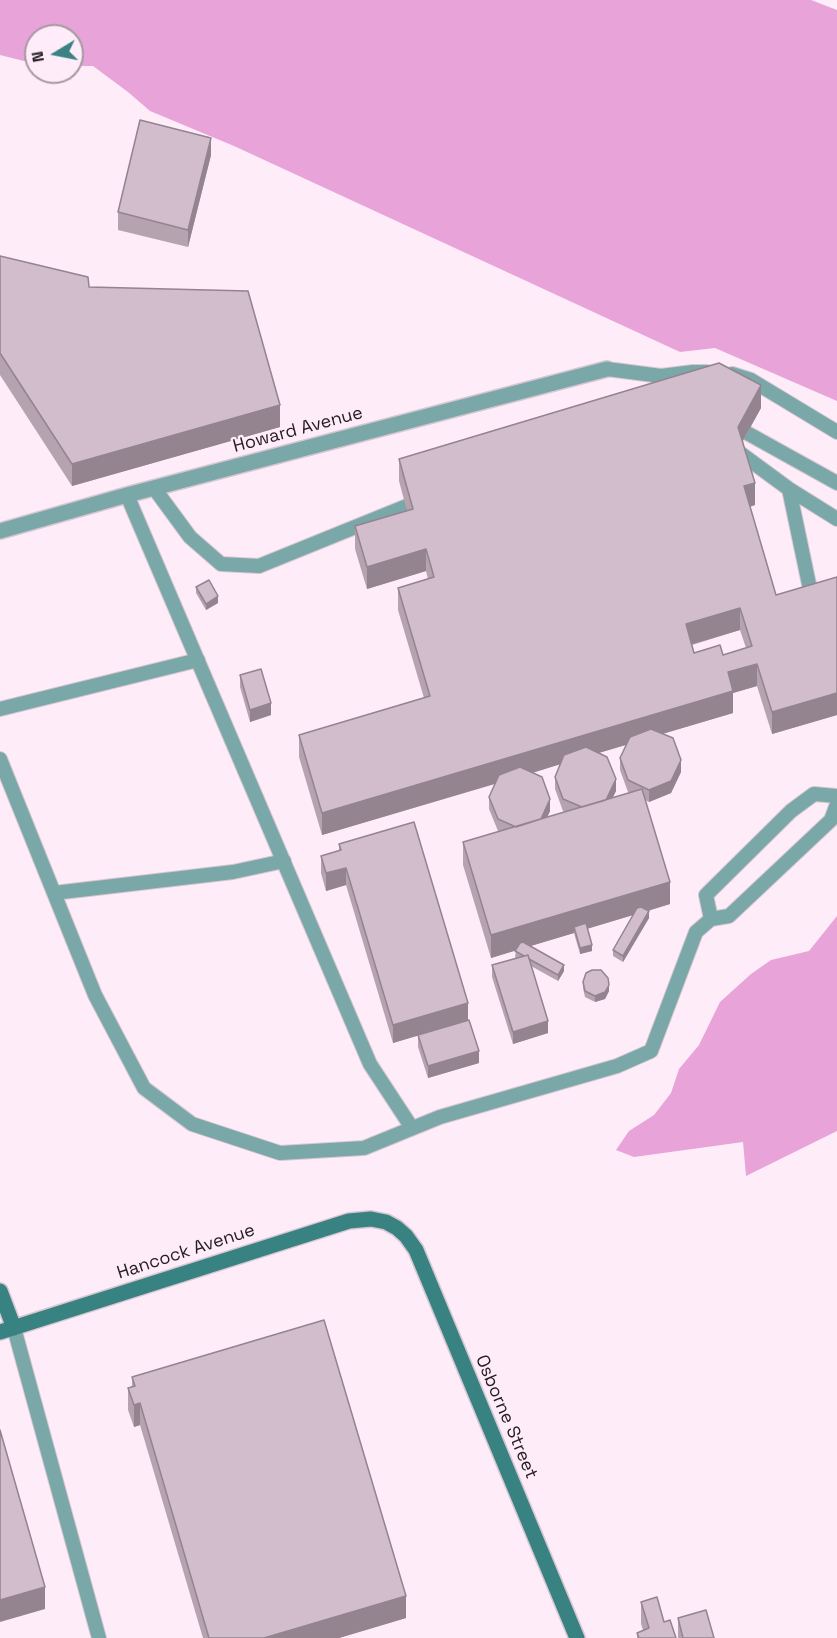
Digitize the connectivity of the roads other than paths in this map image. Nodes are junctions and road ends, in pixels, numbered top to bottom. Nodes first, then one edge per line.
1 (607, 369) joint
2 (661, 376) junction
3 (670, 390) edge
4 (837, 432) edge
5 (747, 433) edge
6 (740, 453) edge
7 (837, 483) edge
8 (154, 488) junction
9 (789, 489) junction
10 (127, 495) junction
11 (407, 506) edge
12 (837, 519) edge
13 (0, 531) edge
14 (810, 589) edge
15 (198, 660) junction
16 (0, 709) edge
17 (0, 759) edge
18 (837, 796) edge
19 (837, 804) edge
20 (284, 861) junction
21 (54, 893) junction
22 (711, 919) junction
23 (412, 1128) junction
24 (386, 1222) joint
25 (0, 1291) edge
26 (7, 1330) edge
27 (99, 1638) edge
28 (577, 1638) edge

1 - 2 lane
1 - 8 street, Howard Avenue
2 - 3 lane
2 - 4 lane
5 - 7 lane
6 - 9 lane
8 - 10 street, Howard Avenue
8 - 11 lane
9 - 12 lane
9 - 14 lane
10 - 13 street, Howard Avenue
10 - 15 lane
15 - 16 lane
15 - 20 lane
17 - 21 lane
18 - 22 lane
19 - 22 lane
20 - 21 lane
20 - 23 lane
21 - 23 lane
22 - 23 lane
24 - 26 street, Hancock Avenue
24 - 28 street, Osborne Street
25 - 26 street
26 - 27 lane

